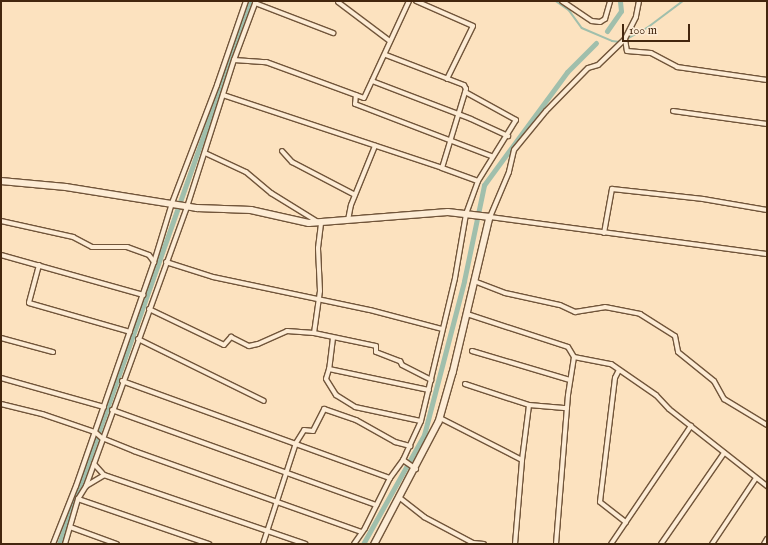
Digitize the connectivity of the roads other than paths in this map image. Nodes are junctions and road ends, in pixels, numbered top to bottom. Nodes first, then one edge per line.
1 (246, 1) edge
2 (409, 1) edge
3 (416, 1) edge
4 (562, 1) edge
5 (610, 1) edge
6 (639, 1) edge
7 (255, 2) edge
8 (338, 2) dead end
9 (332, 33) dead end
10 (625, 39) junction
11 (390, 41) junction
12 (386, 55) junction
13 (234, 60) junction
14 (447, 79) junction
15 (767, 80) edge
16 (372, 82) junction
17 (465, 92) junction
18 (224, 95) junction
19 (356, 95) junction
20 (673, 111) dead end
21 (456, 114) junction
22 (767, 124) edge
23 (508, 136) junction
24 (450, 141) junction
25 (375, 146) junction
26 (282, 151) dead end
27 (204, 153) junction
28 (492, 156) junction
29 (442, 168) junction
30 (1, 181) edge
31 (478, 181) junction
32 (355, 195) junction
33 (174, 204) junction
34 (186, 206) junction
35 (767, 210) edge
36 (466, 214) junction
37 (487, 216) junction
38 (348, 220) junction
39 (1, 221) edge
40 (320, 223) junction
41 (604, 233) junction
42 (767, 254) edge
43 (1, 255) edge
44 (154, 262) junction
45 (166, 262) junction
46 (39, 265) junction
47 (474, 282) junction
48 (143, 295) junction
49 (317, 299) junction
50 (148, 309) junction
51 (467, 314) junction
52 (442, 329) junction
53 (130, 332) junction
54 (314, 333) junction
55 (1, 338) edge
56 (333, 338) junction
57 (138, 339) junction
58 (472, 351) dead end
59 (53, 352) dead end
60 (574, 357) junction
61 (328, 369) junction
62 (619, 370) junction
63 (1, 378) edge
64 (431, 380) junction
65 (570, 380) junction
66 (122, 381) junction
67 (466, 384) dead end
68 (429, 390) junction
69 (264, 401) dead end
70 (1, 404) edge
71 (529, 406) junction
72 (104, 407) junction
73 (567, 408) junction
74 (112, 410) junction
75 (440, 418) junction
76 (421, 420) junction
77 (767, 425) edge
78 (691, 426) junction
79 (95, 432) junction
80 (102, 438) junction
81 (296, 443) junction
82 (410, 446) junction
83 (724, 453) junction
84 (403, 460) junction
85 (522, 460) junction
86 (94, 464) junction
87 (416, 469) junction
88 (288, 472) junction
89 (104, 475) junction
90 (390, 478) junction
91 (756, 478) junction
92 (86, 486) junction
93 (767, 486) edge
94 (400, 498) junction
95 (78, 499) junction
96 (276, 501) junction
97 (376, 505) junction
98 (626, 522) junction
99 (70, 527) junction
100 (267, 530) junction
101 (361, 532) junction
102 (767, 539) edge
103 (53, 544) edge
104 (65, 544) edge
105 (117, 544) edge
106 (209, 544) edge
107 (263, 544) edge
108 (306, 544) edge
109 (354, 544) edge
110 (375, 544) edge
111 (484, 544) edge
112 (515, 544) edge
113 (556, 544) edge
114 (611, 544) edge
115 (661, 544) edge
116 (712, 544) edge
117 (764, 544) edge

1 - 33 street
2 - 11 street
3 - 14 street
4 - 5 street
6 - 10 street
7 - 9 street
7 - 13 street
8 - 11 street
10 - 15 street
10 - 37 street
11 - 12 street
12 - 14 street
12 - 16 street
13 - 18 street
13 - 19 street
14 - 17 street
16 - 19 street
16 - 21 street
17 - 21 street
17 - 23 street
18 - 25 street
18 - 27 street
19 - 24 street
20 - 22 street
21 - 23 street
21 - 24 street
23 - 28 street
24 - 28 street
24 - 29 street
25 - 29 street
25 - 32 street
26 - 32 street
27 - 34 street
27 - 40 street
28 - 31 street
29 - 31 street
30 - 33 street
31 - 36 street
32 - 38 street
33 - 34 street
33 - 44 street
34 - 40 street
34 - 45 street
35 - 41 street
36 - 37 street
36 - 38 street
36 - 52 street
37 - 41 street
37 - 47 street
38 - 40 street
39 - 44 street
40 - 49 street
41 - 42 street
43 - 46 street
44 - 48 street
45 - 49 street
45 - 50 street
46 - 48 street
46 - 53 street
47 - 51 street
47 - 77 street
48 - 53 street
49 - 52 street
49 - 54 street
50 - 54 street
50 - 57 street
51 - 60 street
51 - 75 street
52 - 64 street
53 - 72 street
54 - 56 street
55 - 59 street
56 - 61 street
56 - 64 street
57 - 66 street
57 - 69 street
58 - 65 street
60 - 62 street
60 - 65 street
61 - 68 street
61 - 76 street
62 - 78 street
62 - 98 street
63 - 72 street
64 - 68 street
65 - 73 street
66 - 74 street
66 - 81 street
67 - 71 street
68 - 76 street
70 - 79 street
71 - 73 street
71 - 85 street
72 - 79 street
73 - 113 street
74 - 80 street
74 - 88 street
75 - 85 street
75 - 87 street
76 - 82 street
78 - 83 street
78 - 98 street
79 - 80 street
79 - 103 street
80 - 86 street
80 - 96 street
81 - 82 street
81 - 88 street
81 - 90 street
82 - 84 street
83 - 91 street
83 - 115 street
84 - 87 street
84 - 90 street
85 - 112 street
86 - 89 street
86 - 92 street
87 - 94 street
88 - 96 street
88 - 97 street
89 - 92 street
89 - 100 street
90 - 97 street
91 - 93 street
91 - 116 street
92 - 95 street
94 - 110 street
94 - 111 street
95 - 99 street
95 - 106 street
96 - 100 street
96 - 101 street
97 - 101 street
98 - 114 street
99 - 104 street
99 - 105 street
100 - 107 street
100 - 108 street
101 - 109 street
102 - 117 street

